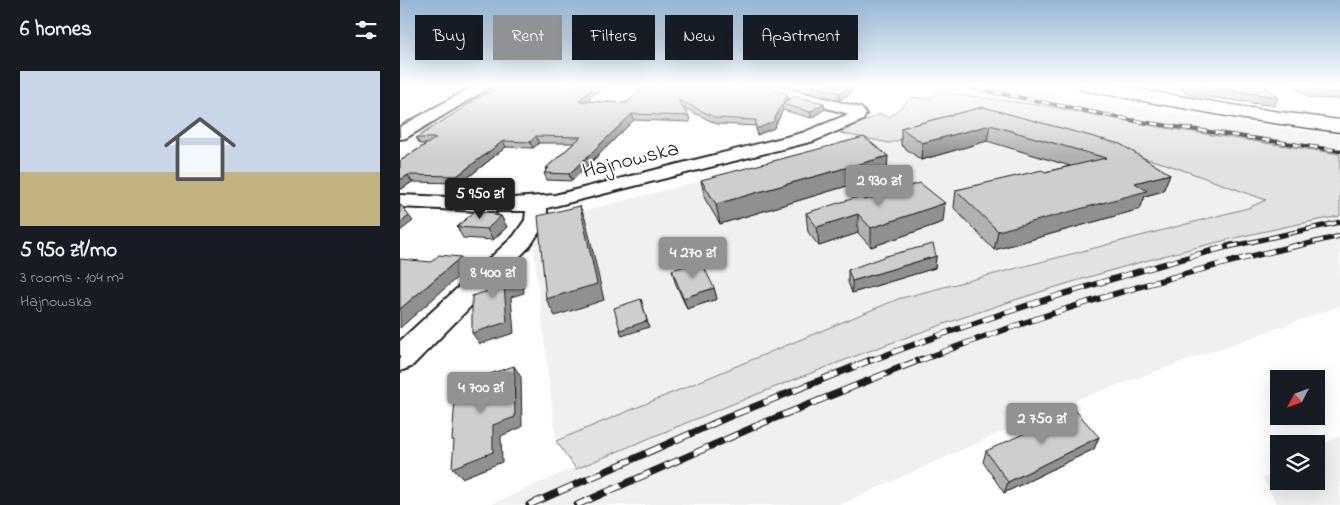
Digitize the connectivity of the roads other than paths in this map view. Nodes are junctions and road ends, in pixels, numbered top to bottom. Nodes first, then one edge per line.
1 (427, 110) edge
2 (443, 110) edge
3 (850, 110) edge
4 (1226, 110) edge
5 (1253, 110) edge
6 (1340, 119) edge
7 (400, 124) edge
8 (1340, 126) edge
9 (400, 134) edge
10 (400, 201) edge
11 (537, 204) junction
12 (400, 359) edge

1 - 7 street
2 - 9 street
3 - 11 street, Hajnowska
4 - 8 main road
5 - 6 main road
10 - 11 street, Hajnowska
11 - 12 street

